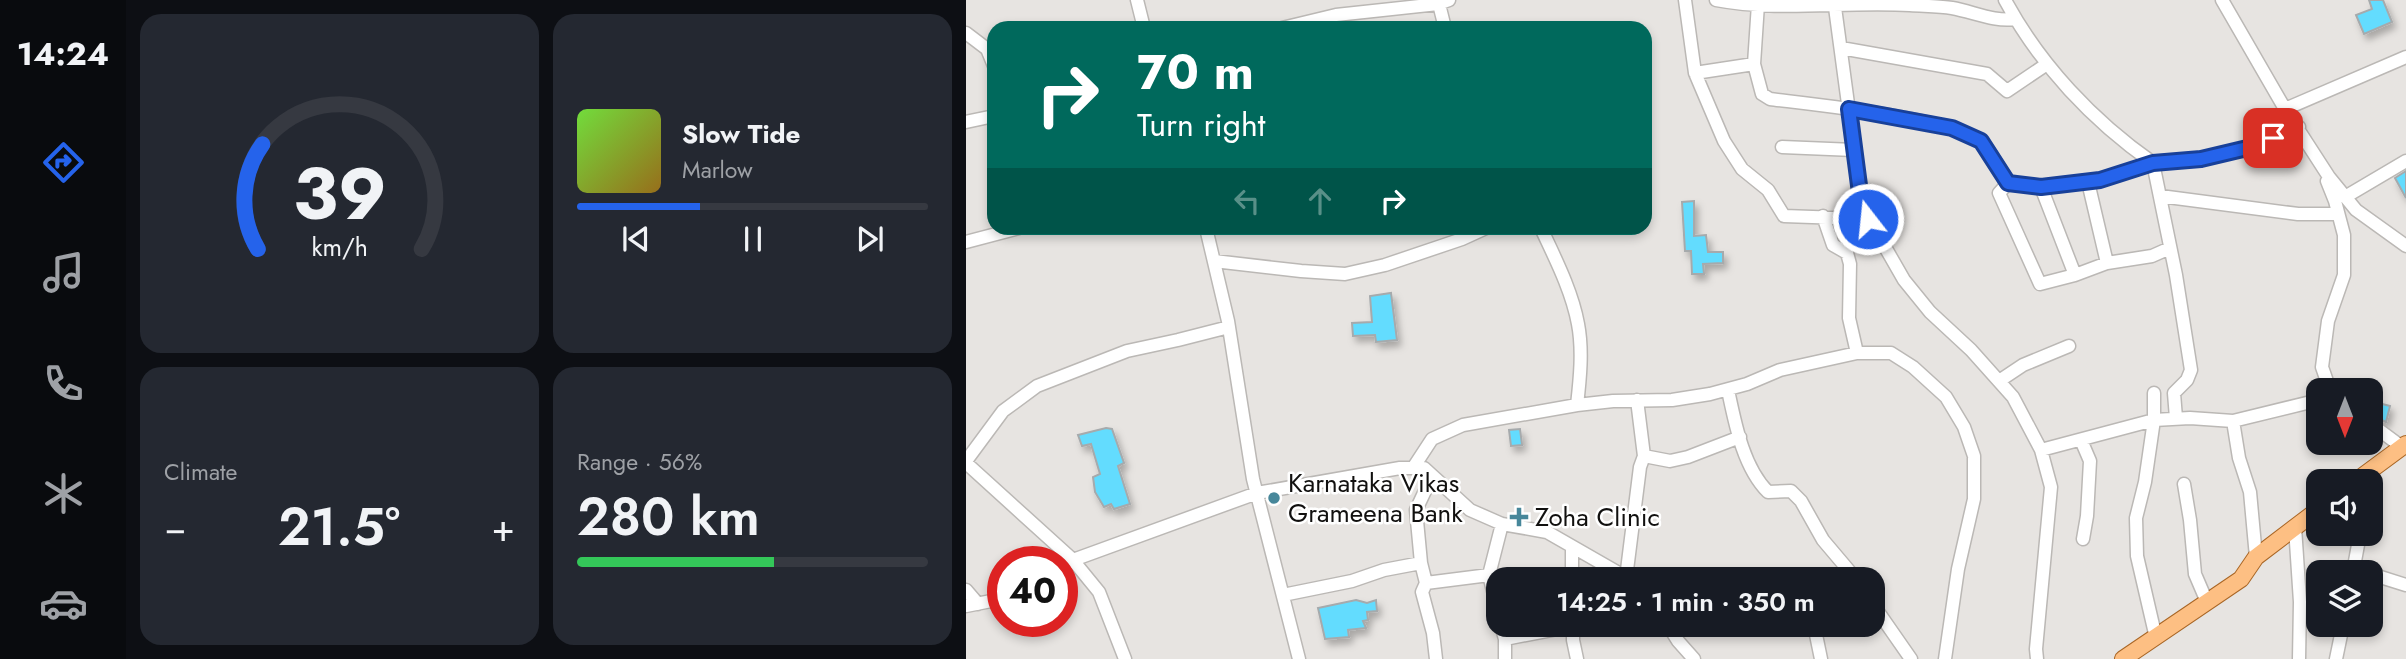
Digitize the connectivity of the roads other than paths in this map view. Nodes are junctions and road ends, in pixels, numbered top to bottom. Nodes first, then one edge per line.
1 (1137, 0) edge
2 (1685, 0) edge
3 (1716, 0) edge
4 (2006, 0) edge
5 (2239, 0) edge
6 (1442, 1) edge
7 (1835, 2) edge
8 (2224, 3) edge
9 (1758, 4) junction
10 (2015, 19) junction
11 (1142, 21) edge
12 (1311, 21) edge
13 (1444, 21) edge
14 (966, 33) edge
15 (1841, 48) junction
16 (987, 49) edge
17 (2406, 57) edge
18 (1754, 64) junction
19 (2047, 64) junction
20 (1695, 73) junction
21 (1849, 109) junction
22 (2285, 109) junction
23 (987, 118) edge
24 (966, 122) edge
25 (2299, 127) junction
26 (1782, 147) dead end
27 (1854, 150) junction
28 (2318, 159) junction
29 (2406, 161) edge
30 (2153, 163) junction
31 (2088, 182) junction
32 (2008, 183) junction
33 (2041, 187) junction
34 (2160, 195) junction
35 (2345, 197) junction
36 (2338, 214) junction
37 (1823, 216) junction
38 (1868, 219) junction
39 (992, 235) edge
40 (1208, 235) edge
41 (1471, 235) edge
42 (1544, 235) edge
43 (966, 242) edge
44 (2406, 246) edge
45 (2170, 248) junction
46 (1214, 261) junction
47 (2108, 263) junction
48 (2075, 275) junction
49 (1229, 327) junction
50 (2069, 346) dead end
51 (1857, 353) junction
52 (2326, 378) edge
53 (1999, 381) junction
54 (1728, 390) junction
55 (2154, 393) dead end
56 (1637, 400) junction
57 (2306, 403) edge
58 (1577, 405) junction
59 (2176, 418) junction
60 (2154, 420) junction
61 (2233, 421) junction
62 (2384, 436) edge
63 (1740, 437) junction
64 (2081, 440) junction
65 (2041, 450) junction
66 (2401, 451) edge
67 (1644, 456) junction
68 (966, 462) edge
69 (1413, 468) junction
70 (2379, 469) edge
71 (1432, 476) junction
72 (2184, 484) dead end
73 (1257, 493) junction
74 (2306, 519) edge
75 (1502, 524) junction
76 (2295, 527) junction
77 (2083, 539) dead end
78 (1051, 546) edge
79 (1572, 547) junction
80 (2256, 557) junction
81 (1078, 558) edge
82 (1421, 563) junction
83 (1491, 567) edge
84 (1572, 567) edge
85 (1607, 567) edge
86 (1629, 567) edge
87 (1846, 567) edge
88 (1078, 572) edge
89 (1486, 575) edge
90 (2383, 578) edge
91 (1426, 583) junction
92 (2406, 585) edge
93 (966, 590) edge
94 (1283, 595) junction
95 (2207, 602) junction
96 (972, 605) edge
97 (1885, 622) edge
98 (1515, 637) edge
99 (1573, 637) edge
100 (1676, 637) edge
101 (1816, 637) edge
102 (2341, 637) edge
103 (2155, 638) junction
104 (1505, 639) joint
105 (1692, 658) edge
106 (1125, 659) edge
107 (1299, 659) edge
108 (1436, 659) edge
109 (1505, 659) edge
110 (1577, 659) edge
111 (1821, 659) edge
112 (1911, 659) edge
113 (1945, 659) edge
114 (2037, 659) edge
115 (2123, 659) edge
116 (2299, 659) edge
117 (2336, 659) edge

1 - 11 street
2 - 20 street
3 - 9 street
4 - 10 street
5 - 8 street
6 - 12 street
6 - 13 street
7 - 9 street
7 - 10 street
7 - 15 street
8 - 22 street
9 - 18 street
10 - 19 street
14 - 16 street
15 - 19 street
15 - 21 street
17 - 22 street
18 - 20 street
18 - 21 street
19 - 30 street
20 - 37 street
21 - 27 street
21 - 32 street
22 - 25 street
23 - 24 street
25 - 28 street
25 - 30 street
26 - 27 street
27 - 38 street
28 - 35 street
28 - 36 street
29 - 35 street
30 - 31 street
30 - 34 street
31 - 33 street
31 - 47 street
32 - 33 street
32 - 48 street
33 - 48 street
34 - 36 street
34 - 45 street
35 - 44 street
36 - 52 street
37 - 38 street
37 - 51 street
38 - 53 street
39 - 43 street
40 - 46 street
41 - 46 street
42 - 58 street
45 - 47 street
45 - 59 street
46 - 49 street
47 - 48 street
49 - 68 street
49 - 73 street
50 - 53 street
51 - 54 street
51 - 113 street
53 - 65 street
54 - 56 street
54 - 63 street
55 - 60 street
56 - 58 street
56 - 67 street
57 - 61 street
58 - 69 street
59 - 60 street
59 - 61 street
60 - 64 street
60 - 103 street
61 - 80 street
62 - 66 street
63 - 67 street
63 - 87 street
64 - 65 street
64 - 77 street
65 - 114 street
66 - 70 main road
67 - 86 street
68 - 78 street
69 - 71 street
69 - 73 street
71 - 75 street
71 - 82 street
72 - 95 street
73 - 81 street
73 - 94 street
74 - 76 main road
75 - 79 street
75 - 83 street
76 - 80 main road
76 - 116 street
79 - 84 street
79 - 85 street
80 - 95 main road
82 - 91 street
82 - 94 street
88 - 106 street
89 - 91 street
90 - 92 street
91 - 108 street
93 - 96 street
94 - 107 street
95 - 103 main road
97 - 112 street
98 - 104 street
99 - 110 street
100 - 105 street
101 - 111 street
102 - 117 street
103 - 115 main road
104 - 109 street

